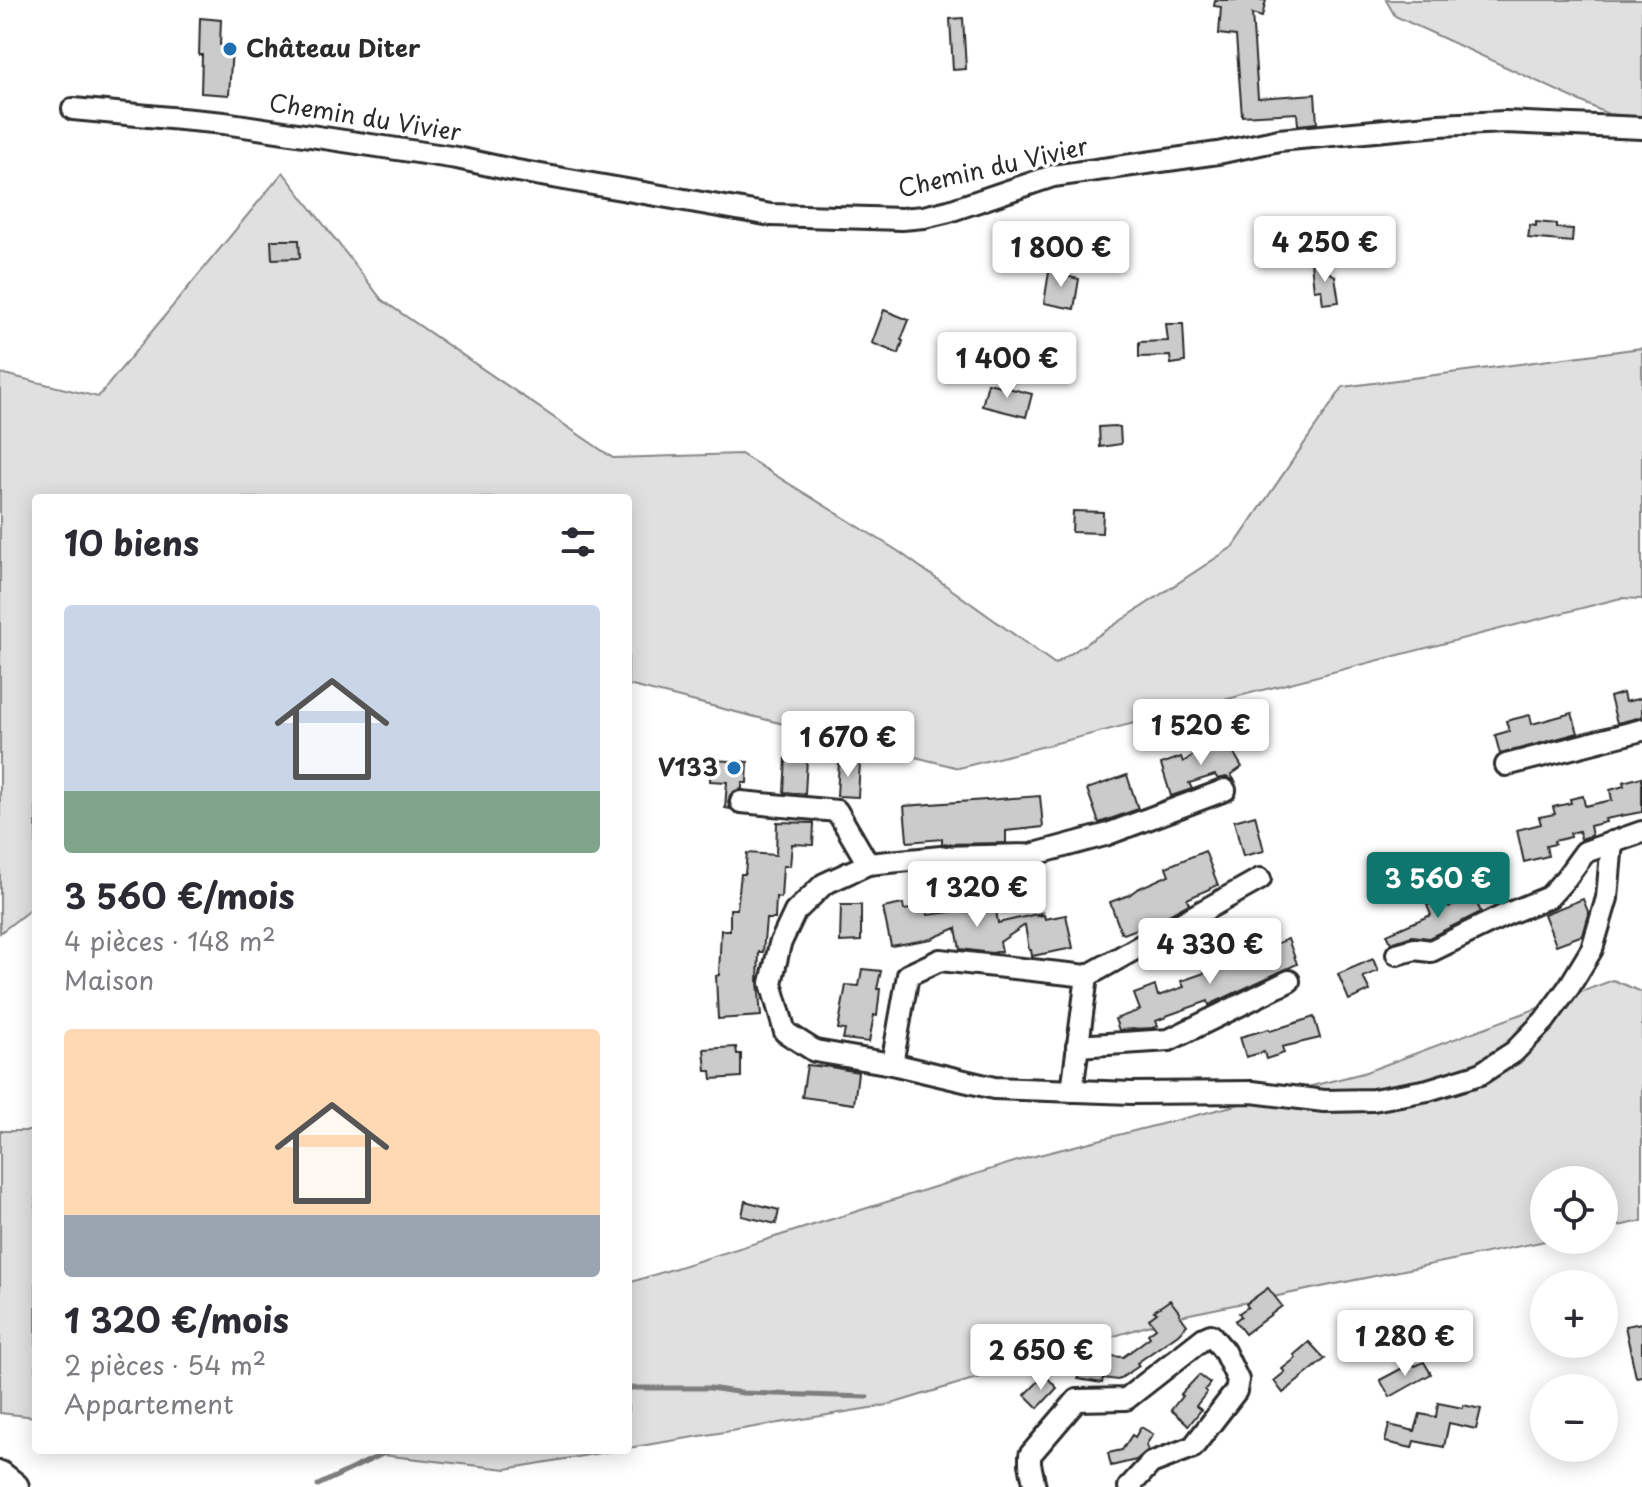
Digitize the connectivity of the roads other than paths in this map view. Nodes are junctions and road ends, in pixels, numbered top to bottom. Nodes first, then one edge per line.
1 (73, 109) dead end
2 (1642, 128) edge
3 (1642, 730) edge
4 (1506, 765) dead end
5 (1225, 790) dead end
6 (741, 802) dead end
7 (1642, 832) edge
8 (1612, 842) junction
9 (868, 864) junction
10 (1260, 879) dead end
11 (1397, 954) dead end
12 (1087, 976) junction
13 (1289, 981) dead end
14 (1077, 1046) junction
15 (892, 1064) junction
16 (1072, 1091) junction
17 (0, 1476) edge
18 (14, 1487) edge
19 (1035, 1487) edge
20 (1129, 1487) edge

1 - 2 street, Chemin du Vivier
3 - 4 street
5 - 9 street
6 - 9 street
7 - 8 street
8 - 11 street
8 - 16 street
9 - 15 street
10 - 12 street
12 - 14 street
12 - 15 street
13 - 14 street
14 - 16 street
15 - 16 street
17 - 18 main road
19 - 20 street

